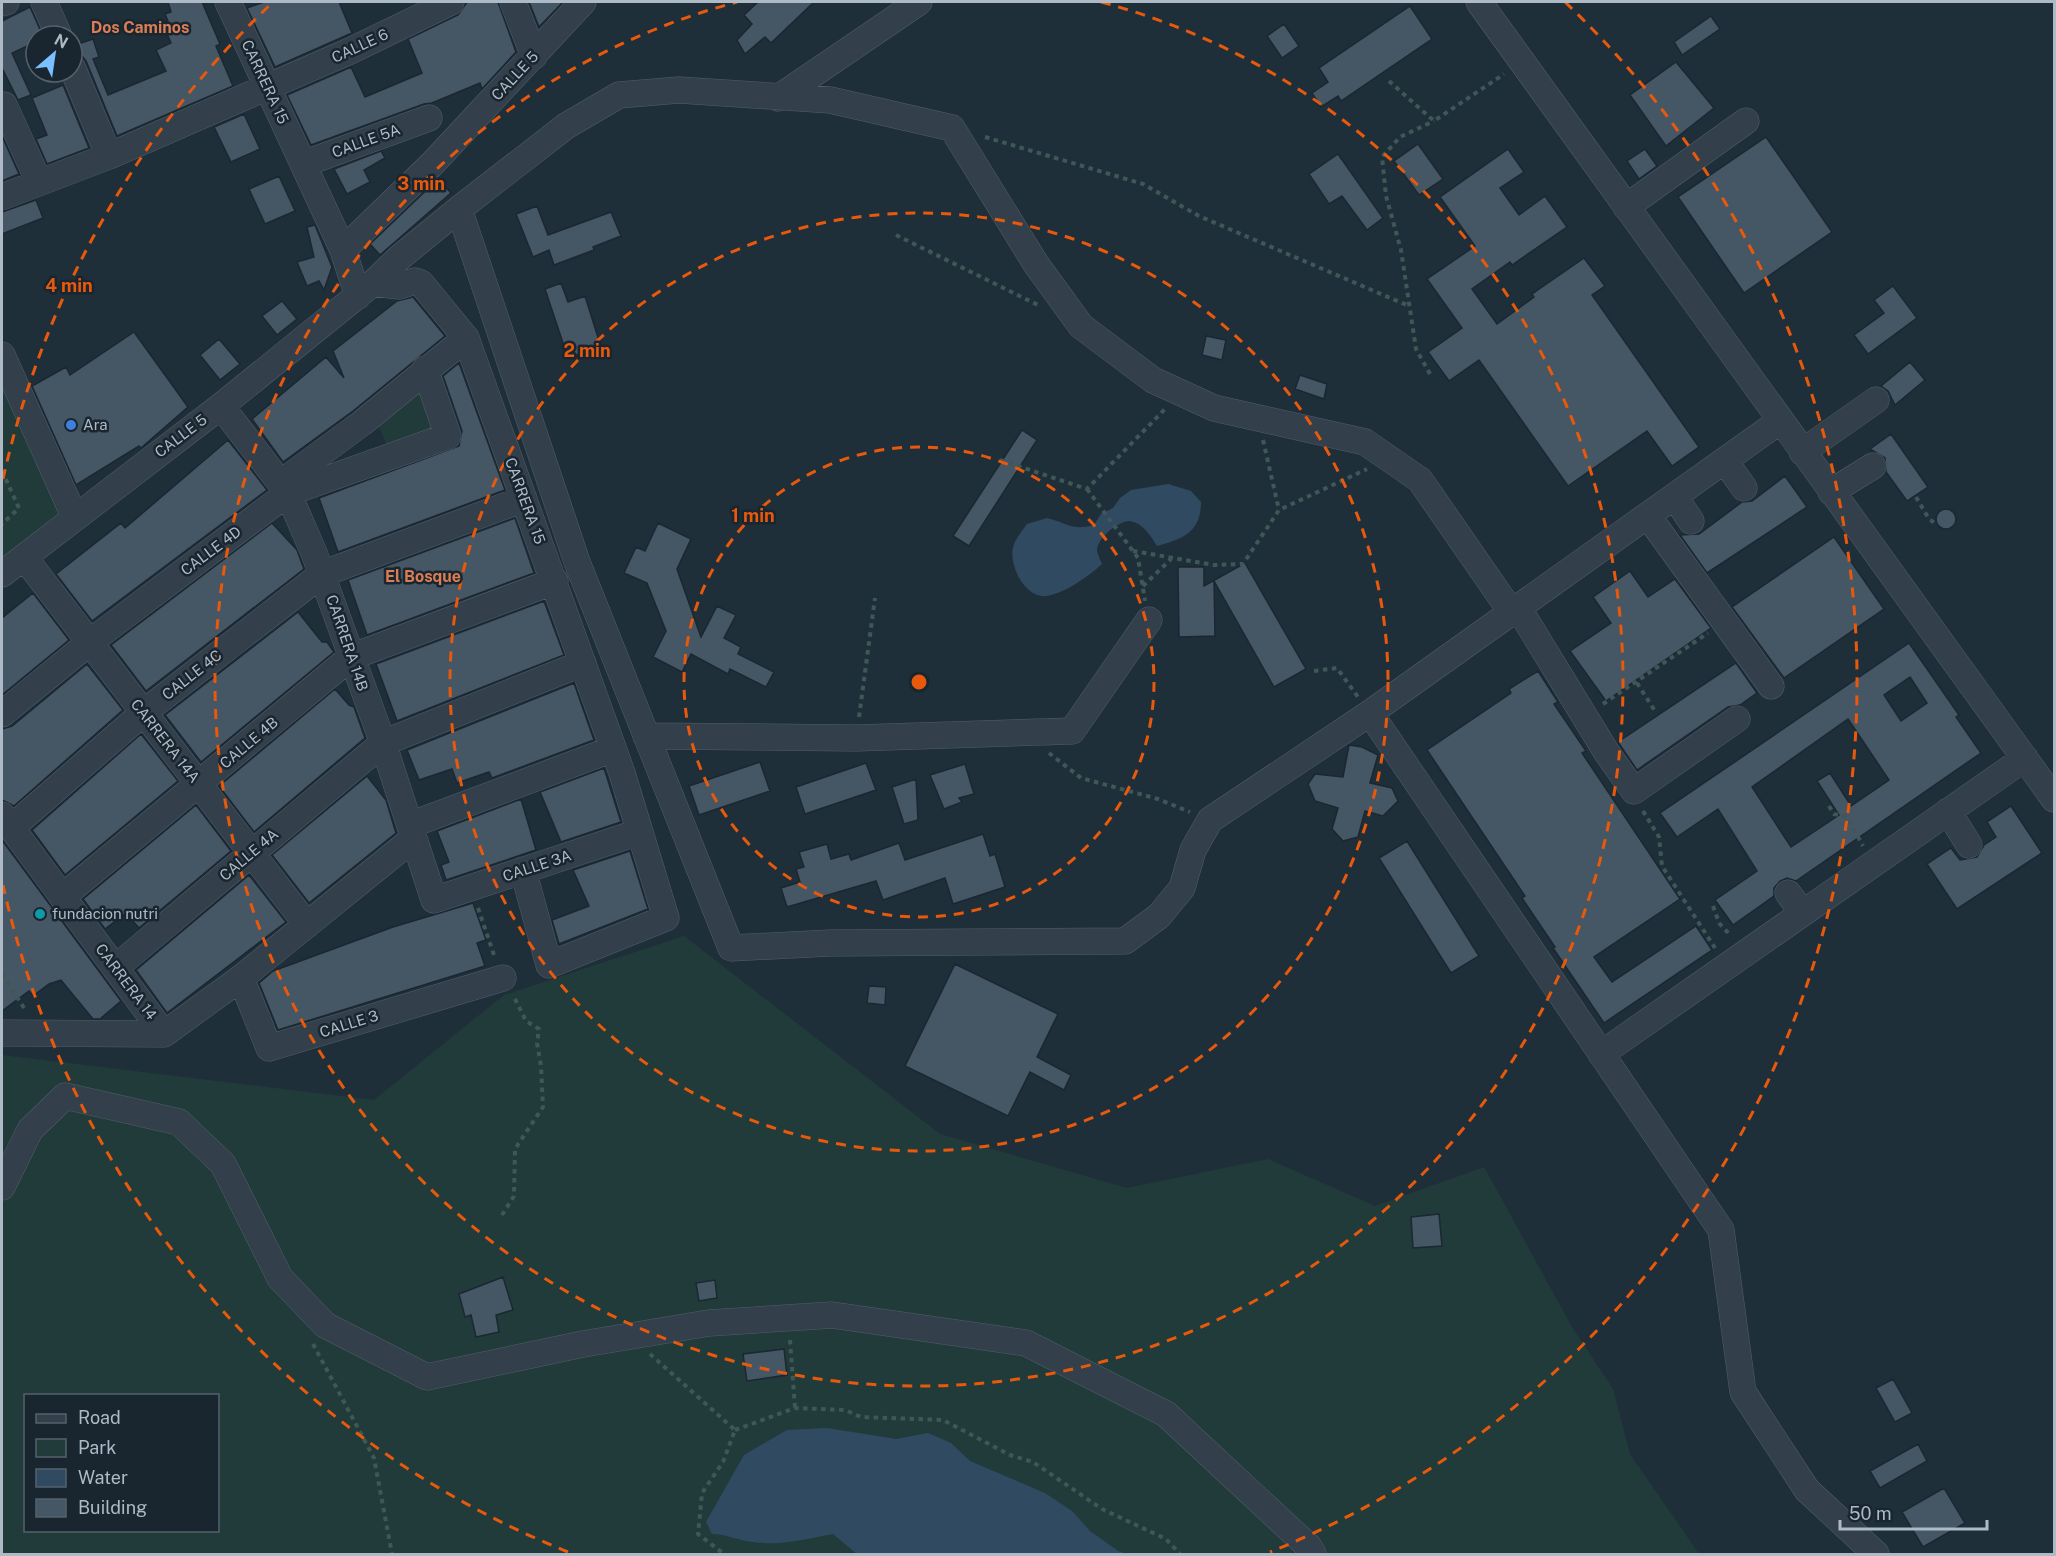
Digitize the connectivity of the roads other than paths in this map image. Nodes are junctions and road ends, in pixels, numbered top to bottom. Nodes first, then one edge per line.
1 (44, 2) edge
2 (451, 2) edge
3 (513, 2) edge
4 (583, 2) edge
5 (919, 2) edge
6 (1479, 2) edge
7 (236, 4) edge
8 (54, 24) edge
9 (534, 56) junction
10 (79, 84) edge
11 (267, 87) junction
12 (778, 98) junction
13 (4, 105) dead end
14 (429, 118) dead end
15 (1746, 121) dead end
16 (109, 156) junction
17 (303, 164) junction
18 (39, 182) junction
19 (2, 197) edge
20 (1626, 207) junction
21 (459, 209) junction
22 (343, 250) junction
23 (366, 289) junction
24 (466, 339) junction
25 (2, 355) edge
26 (425, 369) junction
27 (1876, 400) dead end
28 (221, 406) junction
29 (1780, 421) junction
30 (1802, 452) junction
31 (1725, 461) junction
32 (1873, 466) dead end
33 (285, 487) junction
34 (1744, 488) dead end
35 (1831, 492) junction
36 (1674, 497) junction
37 (524, 499) junction
38 (1648, 516) junction
39 (75, 518) junction
40 (1691, 520) dead end
41 (24, 557) junction
42 (2, 574) edge
43 (322, 574) junction
44 (555, 581) junction
45 (1516, 611) junction
46 (1149, 620) road end
47 (90, 642) junction
48 (351, 657) junction
49 (583, 663) junction
50 (1771, 686) dead end
51 (144, 713) junction
52 (1370, 713) junction
53 (2, 714) edge
54 (1737, 719) dead end
55 (646, 736) junction
56 (383, 743) junction
57 (613, 749) junction
58 (2025, 758) junction
59 (199, 785) junction
60 (2055, 799) edge
61 (1948, 811) junction
62 (6, 821) edge
63 (412, 831) junction
64 (639, 832) junction
65 (1969, 845) dead end
66 (251, 853) junction
67 (523, 870) junction
68 (62, 897) junction
69 (434, 900) joint
70 (307, 925) junction
71 (115, 968) junction
72 (240, 978) junction
73 (503, 978) road end
74 (2, 1033) edge
75 (164, 1034) junction
76 (1601, 1054) junction
77 (2, 1187) edge
78 (1313, 1554) edge
79 (1876, 1554) edge

1 - 8 street
2 - 11 street, CALLE 6
3 - 9 street
4 - 9 street, CALLE 5
5 - 12 street
6 - 20 street
7 - 11 street, CARRERA 15
9 - 22 street, CALLE 5
10 - 16 street
11 - 16 street, CALLE 6
11 - 17 street, CARRERA 15
12 - 21 street, CALLE 5
12 - 45 street, CALLE 5
13 - 18 street
14 - 17 street, CALLE 5A
15 - 20 street
16 - 18 street, CALLE 6
17 - 22 street, CARRERA 15
18 - 19 street, CALLE 6
20 - 29 street
21 - 23 street, CALLE 5
21 - 55 street
22 - 23 street, CARRERA 15
23 - 24 street
23 - 28 street, CALLE 5
24 - 26 street, CALLE 4D
24 - 37 street, CARRERA 15
25 - 39 street
26 - 33 street, CALLE 4D
26 - 33 street, CALLE 4D
27 - 30 street
28 - 33 street, CARRERA 14B
28 - 39 street, CALLE 5
29 - 30 street
29 - 31 street
30 - 35 street
31 - 34 street
31 - 36 street
32 - 35 street
33 - 43 street, CARRERA 14B
33 - 47 street, CALLE 4D
35 - 58 street
36 - 38 street
36 - 40 street
37 - 43 street, CALLE 4C
37 - 44 street, CARRERA 15
38 - 45 street
38 - 50 street
39 - 41 street, CALLE 5
41 - 42 street, CALLE 5
41 - 47 street, CARRERA 14A
43 - 48 street, CARRERA 14B
43 - 51 street, CALLE 4C
44 - 48 street, CALLE 4B
44 - 49 street, CARRERA 15
45 - 52 street
45 - 54 street
46 - 55 street
47 - 51 street, CARRERA 14A
47 - 53 street, CALLE 4D
48 - 56 street, CARRERA 14B
48 - 59 street, CALLE 4B
49 - 56 street, CALLE 4A
49 - 57 street, CARRERA 15
51 - 59 street, CARRERA 14A
51 - 62 street, CALLE 4C
52 - 55 street
52 - 76 street
56 - 63 street, CARRERA 14B
56 - 66 street, CALLE 4A
57 - 63 street
57 - 64 street, CARRERA 15
58 - 60 street
58 - 61 street
59 - 66 street, CARRERA 14A
59 - 68 street, CALLE 4B
61 - 65 street
61 - 76 street
62 - 68 street, CARRERA 14
63 - 69 street, CARRERA 14B
63 - 70 street
64 - 67 street, CALLE 3A
64 - 67 street, CARRERA 15
66 - 70 street, CARRERA 14A
66 - 71 street, CALLE 4A
67 - 69 street, CALLE 3A
68 - 71 street, CARRERA 14
70 - 72 street
71 - 75 street, CARRERA 14
72 - 73 street, CALLE 3
72 - 75 street
74 - 75 street
76 - 79 street
77 - 78 street

